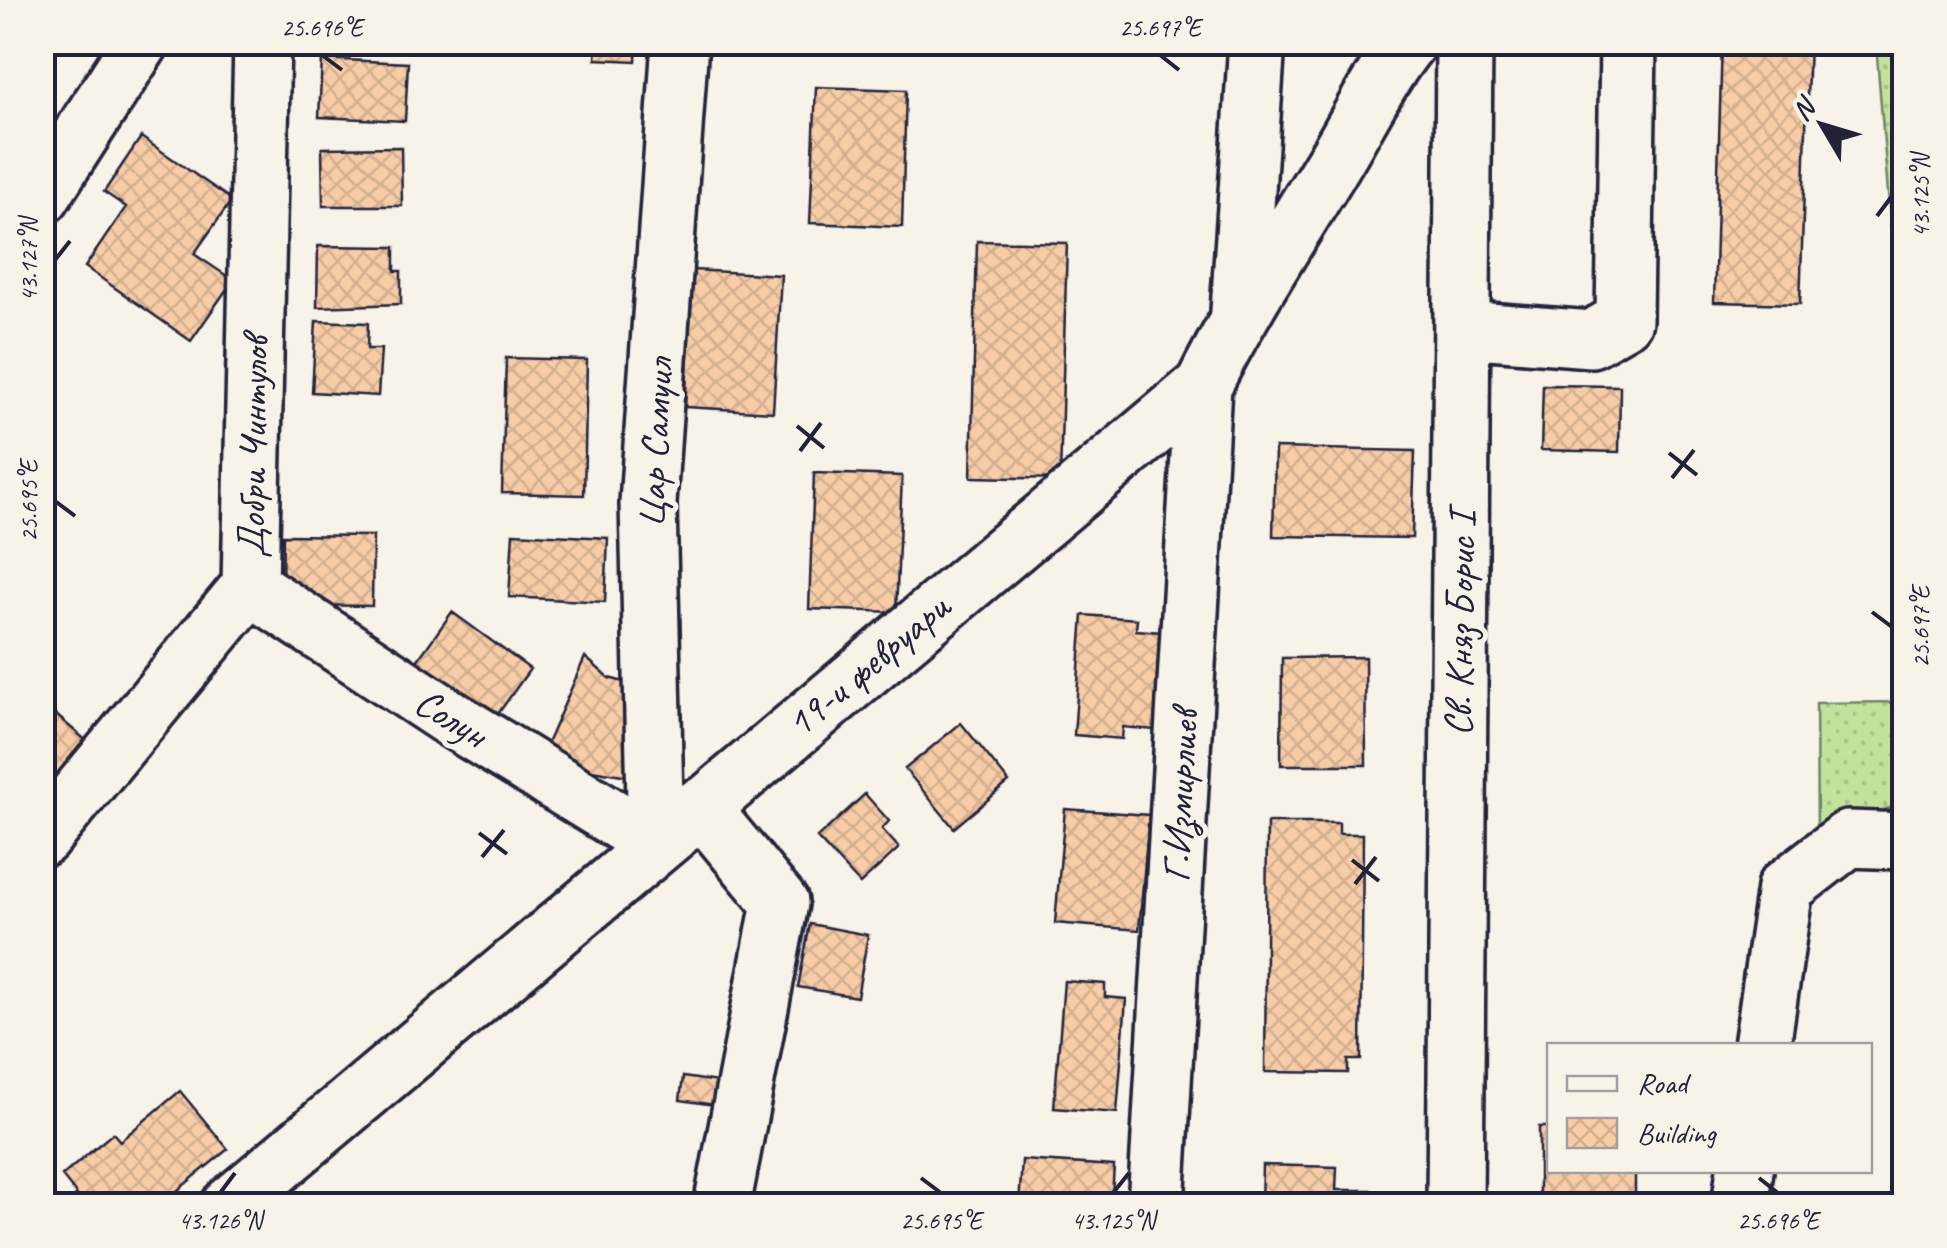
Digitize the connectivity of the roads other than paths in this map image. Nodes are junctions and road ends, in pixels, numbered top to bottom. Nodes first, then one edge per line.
1 (141, 42) edge
2 (262, 42) edge
3 (680, 42) edge
4 (1256, 42) edge
5 (1464, 42) edge
6 (1628, 42) edge
7 (1381, 53) edge
8 (42, 196) edge
9 (1239, 314) junction
10 (1463, 329) junction
11 (1203, 386) junction
12 (250, 586) junction
13 (700, 806) junction
14 (42, 838) edge
15 (1904, 842) edge
16 (656, 844) junction
17 (1762, 1043) edge
18 (1744, 1173) edge
19 (244, 1201) edge
20 (722, 1206) edge
21 (1156, 1206) edge
22 (1455, 1206) edge
23 (1740, 1206) edge

1 - 8 street
2 - 12 street, Добри Чинтулов
3 - 16 street, Цар Самуил
4 - 9 street
5 - 10 street, Св. Княз Борис I
6 - 10 street
7 - 9 street, 19-и февруари
9 - 11 street, 19-и февруари
10 - 22 street, Св. Княз Борис I
11 - 13 street, 19-и февруари
11 - 21 street, Г.Измирлиев
12 - 14 street, Добри Чинтулов
12 - 16 street, Солун
13 - 16 street, 19-и февруари
13 - 20 street
15 - 17 street
16 - 19 street, 19-и февруари
18 - 23 street

